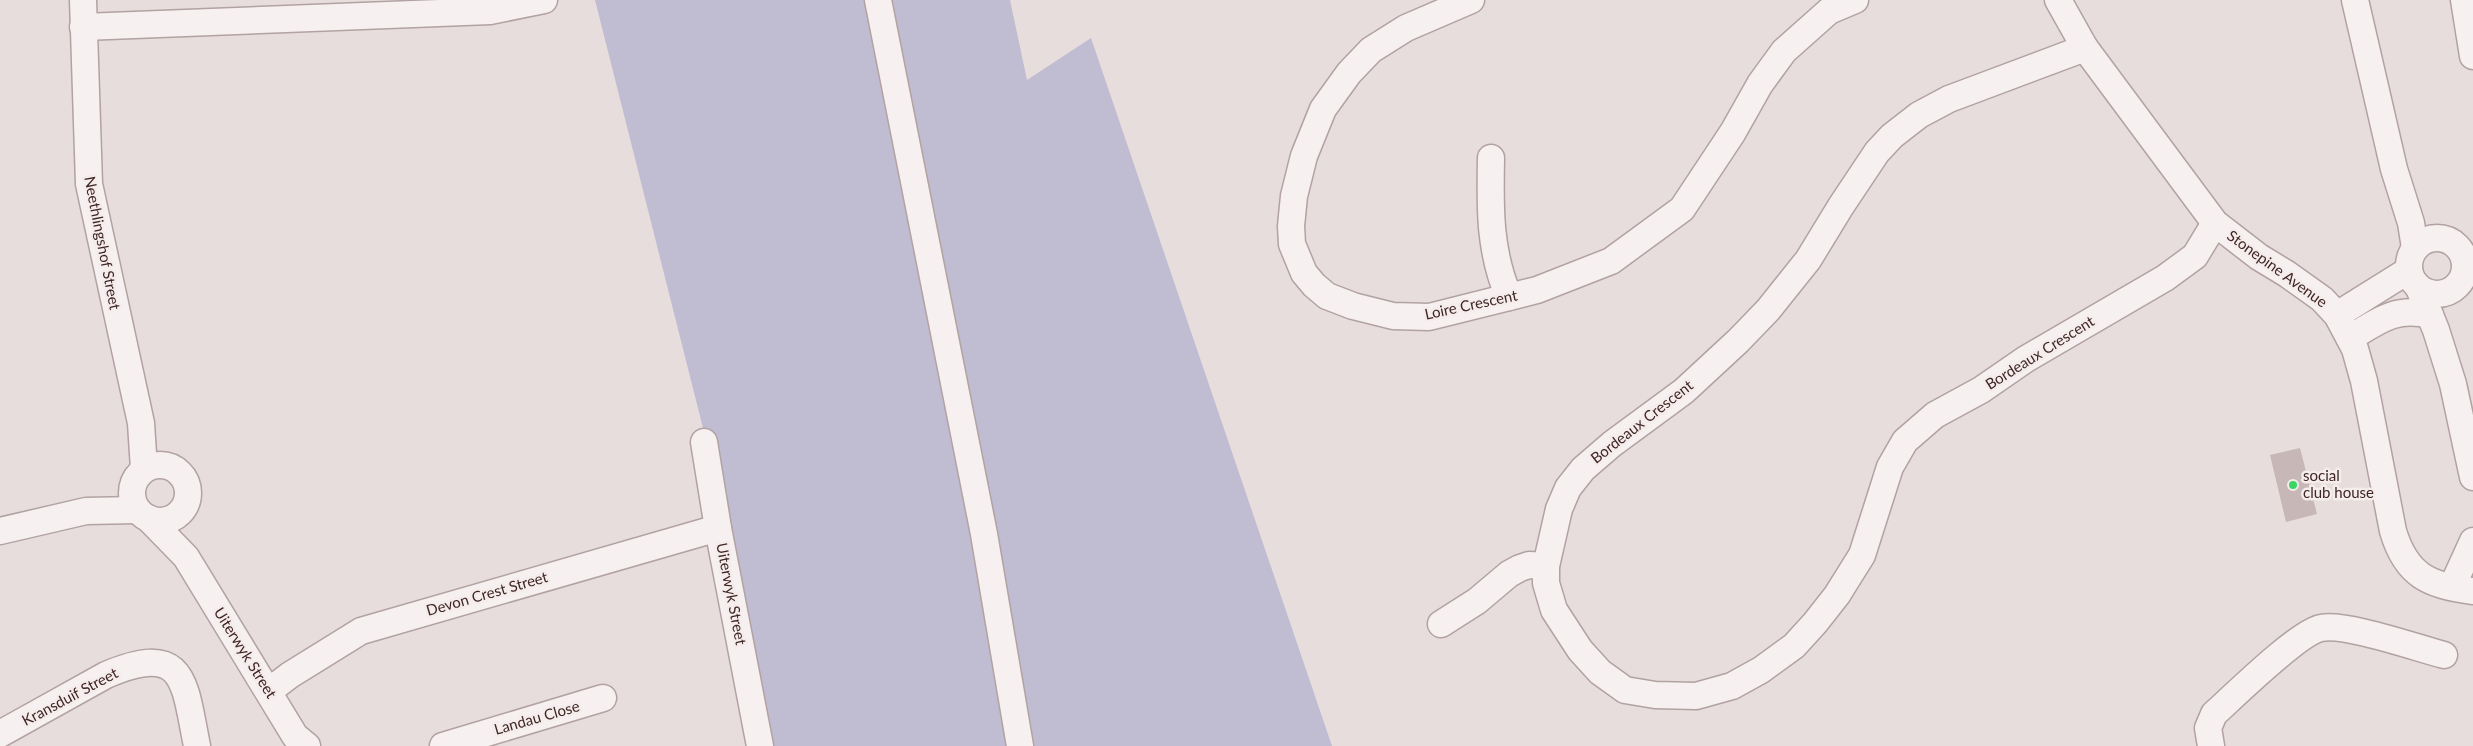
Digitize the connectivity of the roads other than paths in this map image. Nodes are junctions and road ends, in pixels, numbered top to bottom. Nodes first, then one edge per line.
1 (83, 0) edge
2 (878, 0) edge
3 (1471, 0) edge
4 (1855, 0) edge
5 (2058, 0) edge
6 (2355, 0) edge
7 (2464, 0) edge
8 (537, 1) edge
9 (400, 7) edge
10 (265, 10) edge
11 (83, 27) junction
12 (2085, 48) junction
13 (2473, 56) edge
14 (1491, 158) dead end
15 (2215, 223) junction
16 (2445, 261) edge
17 (1509, 297) junction
18 (2337, 315) junction
19 (2430, 315) junction
20 (2350, 338) junction
21 (2453, 384) junction
22 (140, 424) junction
23 (704, 442) dead end
24 (172, 467) junction
25 (139, 476) junction
26 (2473, 477) edge
27 (185, 507) junction
28 (86, 511) junction
29 (142, 514) junction
30 (718, 528) junction
31 (0, 531) edge
32 (2473, 541) edge
33 (186, 557) junction
34 (1546, 566) junction
35 (2463, 589) edge
36 (1441, 624) dead end
37 (2444, 655) dead end
38 (269, 691) junction
39 (603, 698) dead end
40 (0, 734) edge
41 (197, 746) edge
42 (307, 746) edge
43 (443, 746) edge
44 (760, 746) edge
45 (1020, 746) edge
46 (2212, 746) edge

1 - 11 street, Neethlingshof Street
2 - 45 street
3 - 17 street, Loire Crescent
4 - 17 street, Loire Crescent
5 - 12 street, Stonepine Avenue
6 - 16 street
7 - 13 street
8 - 9 street
9 - 10 street
10 - 11 street
11 - 22 street, Neethlingshof Street
12 - 15 street, Stonepine Avenue
12 - 34 street, Bordeaux Crescent
14 - 17 street
15 - 18 street, Stonepine Avenue
15 - 34 street, Bordeaux Crescent
16 - 18 street
16 - 19 street
16 - 21 street
18 - 20 street, Stonepine Avenue
19 - 20 street
19 - 21 street
20 - 35 street, Stonepine Avenue
21 - 26 street
22 - 24 street, Neethlingshof Street
22 - 25 street, Neethlingshof Street
23 - 30 street, Uiterwyk Street
24 - 25 street
24 - 27 street
25 - 28 street
25 - 29 street
27 - 29 street
27 - 33 street
28 - 29 street
28 - 31 street
29 - 33 street, Uiterwyk Street
30 - 38 street, Devon Crest Street
30 - 44 street, Uiterwyk Street
32 - 35 street
33 - 38 street, Uiterwyk Street
34 - 36 street
37 - 46 street
38 - 42 street, Uiterwyk Street
39 - 43 street, Landau Close
40 - 41 street, Kransduif Street

